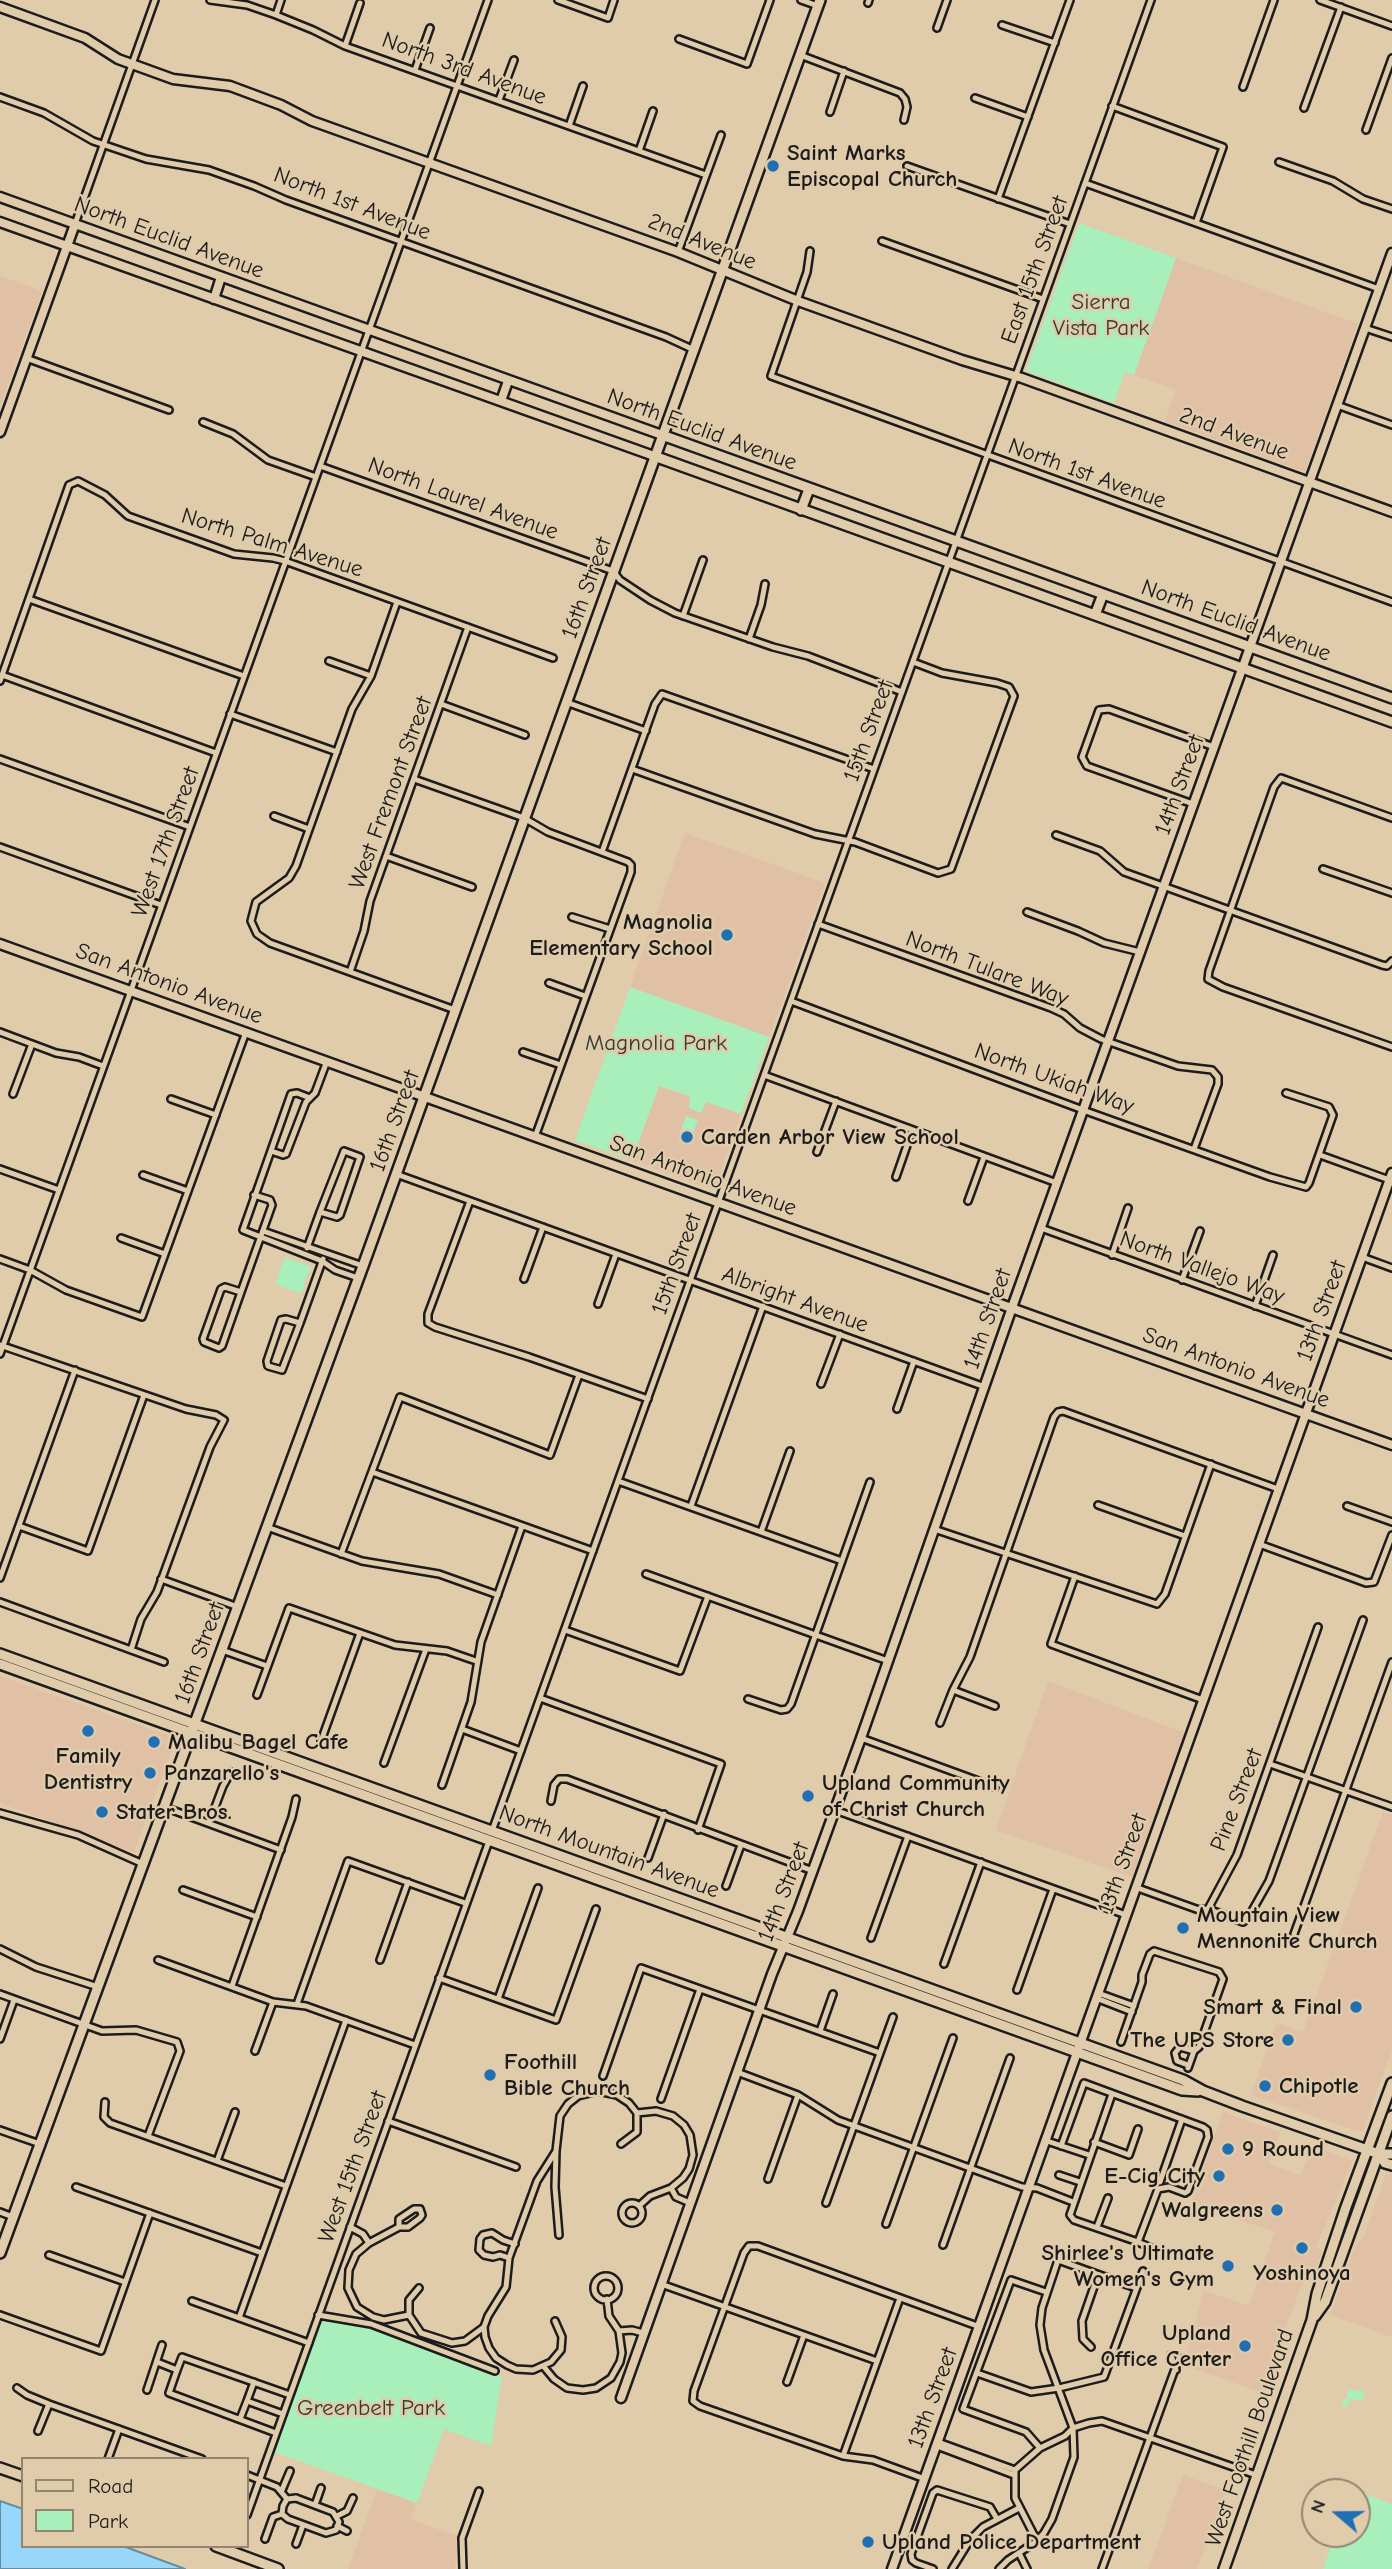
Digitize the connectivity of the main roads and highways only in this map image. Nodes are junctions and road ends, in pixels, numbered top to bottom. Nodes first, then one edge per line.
1 (819, 3) edge
2 (662, 435) junction
3 (654, 456) junction
4 (809, 489) junction
5 (801, 510) junction
6 (1103, 594) junction
7 (1095, 615) junction
8 (1392, 698) edge
9 (1392, 722) edge
10 (0, 1654) edge
11 (0, 1664) edge
12 (40, 1674) junction
13 (193, 1728) junction
14 (1392, 2083) edge
15 (1392, 2116) edge
16 (1367, 2149) junction
17 (1379, 2154) junction
18 (1392, 2154) edge
19 (1392, 2165) edge
20 (0, 2253) edge
21 (1312, 2320) junction
22 (0, 2468) edge
23 (21, 2475) edge
24 (234, 2549) edge
25 (278, 2569) edge
26 (1224, 2569) edge

1 - 2 main road, 16th Street
2 - 3 main road, 16th Street
2 - 4 main road, North Euclid Avenue
3 - 5 main road, North Euclid Avenue
3 - 13 main road, 16th Street
4 - 5 main road
4 - 6 main road, North Euclid Avenue
5 - 7 main road, North Euclid Avenue
6 - 7 main road
6 - 8 main road, North Euclid Avenue
7 - 9 main road, North Euclid Avenue
10 - 12 main road, North Mountain Avenue
11 - 12 main road, North Mountain Avenue
12 - 13 main road, North Mountain Avenue
13 - 16 main road, North Mountain Avenue
13 - 20 main road, 16th Street
14 - 16 main road, West Foothill Boulevard
15 - 17 main road, West Foothill Boulevard
16 - 17 main road, North Mountain Avenue
16 - 21 main road, West Foothill Boulevard
17 - 18 main road, North Mountain Avenue
17 - 19 main road, North Mountain Avenue
17 - 21 main road, West Foothill Boulevard
21 - 26 main road, West Foothill Boulevard
22 - 23 main road
24 - 25 main road

